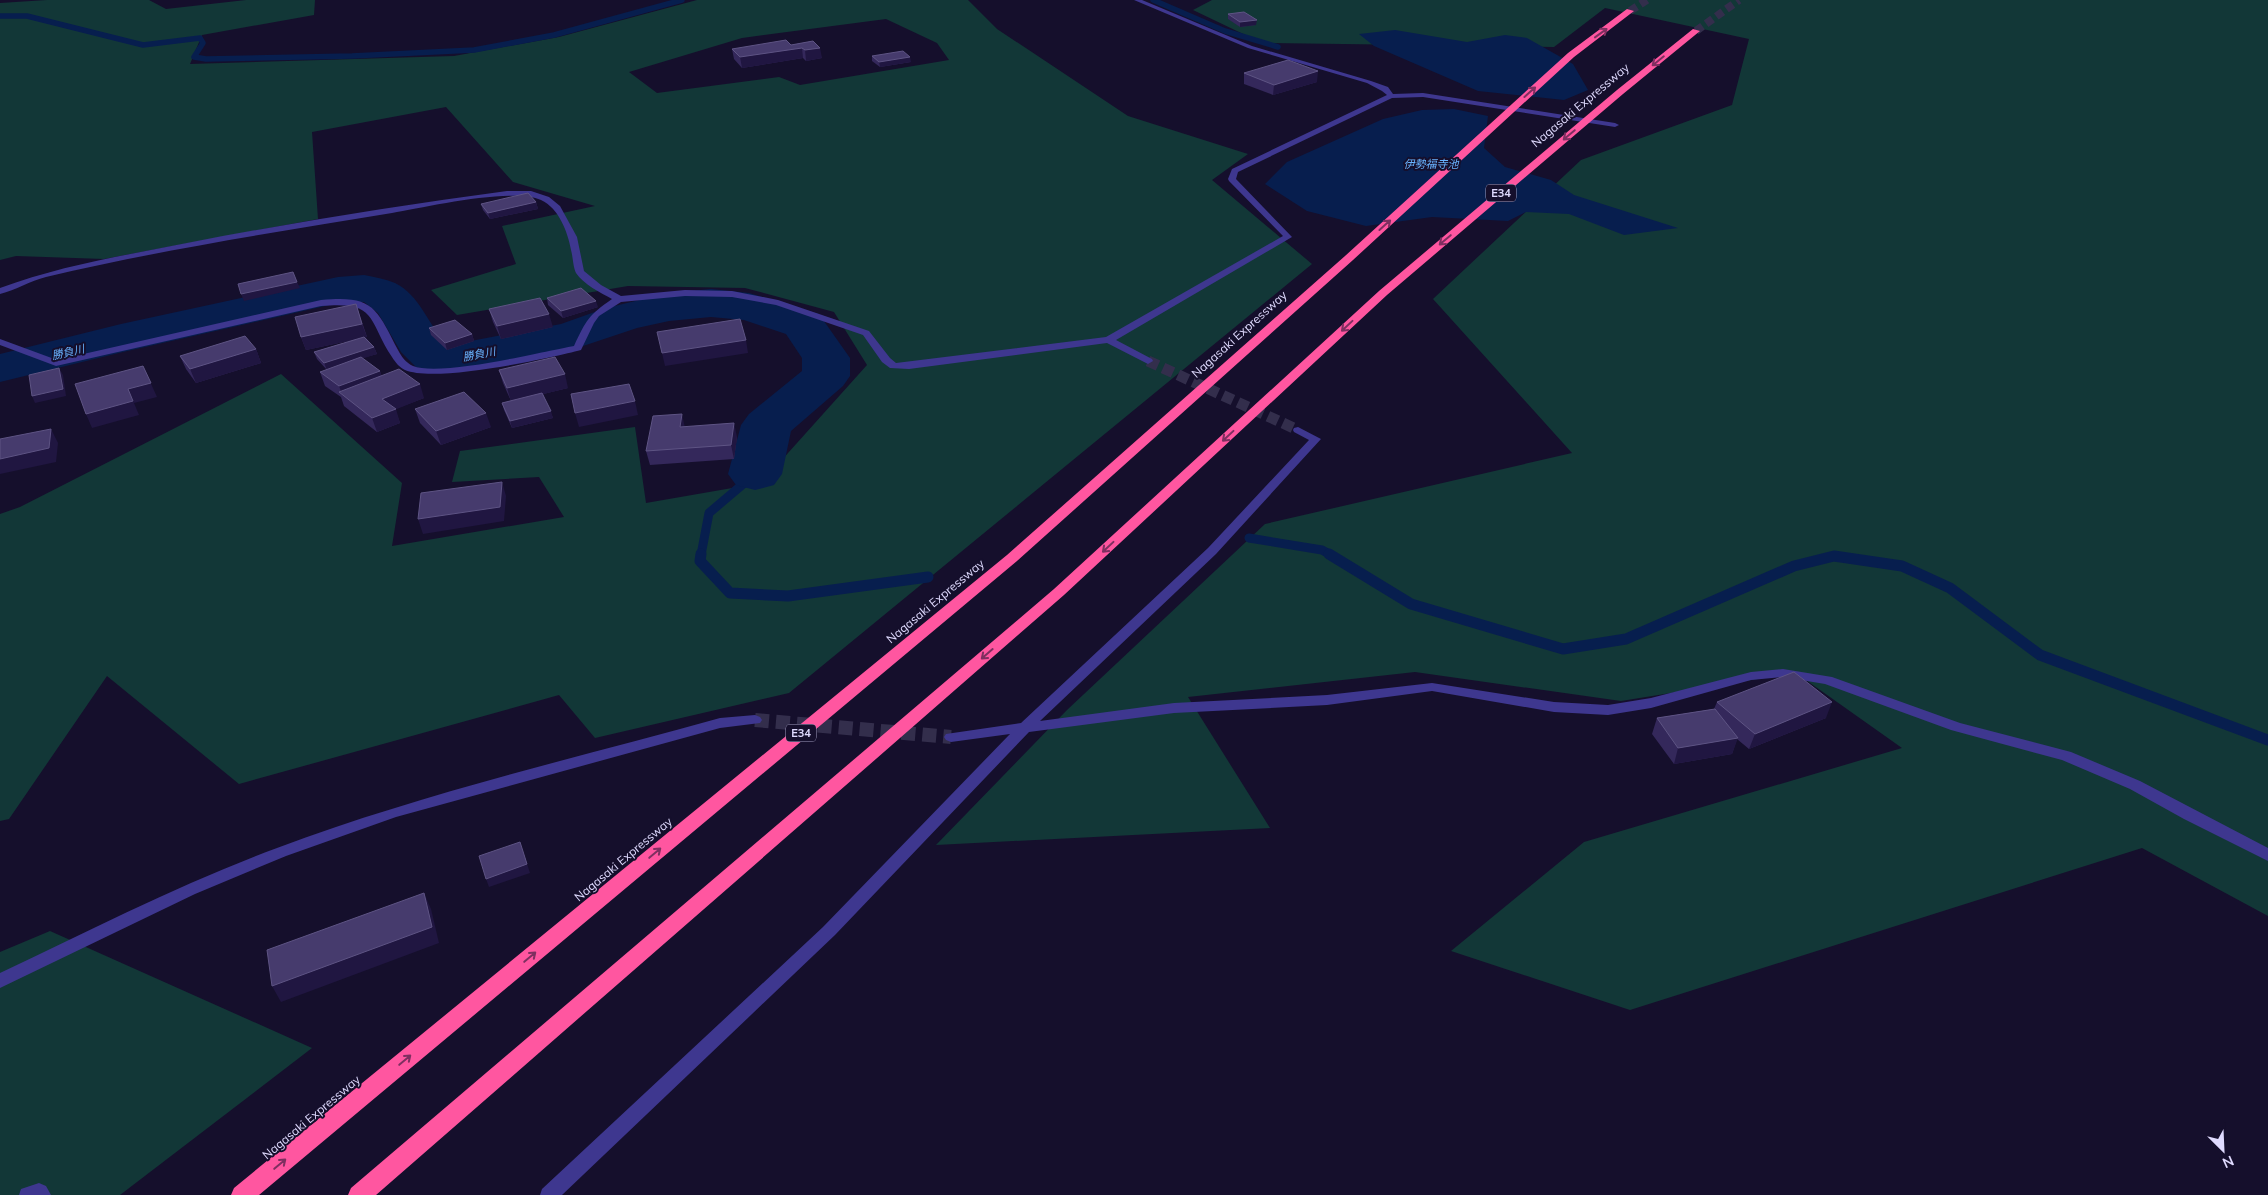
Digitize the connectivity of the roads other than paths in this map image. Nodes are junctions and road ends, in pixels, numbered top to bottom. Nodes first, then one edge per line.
1 (1137, 0) edge
2 (1630, 11) tunnel mouth
3 (1696, 31) tunnel mouth
4 (1391, 96) junction
5 (1615, 125) dead end
6 (0, 291) edge
7 (619, 299) junction
8 (1109, 340) junction
9 (0, 342) edge
10 (1148, 361) tunnel mouth
11 (1298, 430) tunnel mouth
12 (755, 720) tunnel mouth
13 (1025, 727) junction
14 (951, 737) tunnel mouth
15 (2268, 855) edge
16 (0, 981) edge
17 (28, 1195) edge
18 (42, 1195) edge
19 (242, 1195) edge
20 (359, 1195) edge
21 (548, 1195) edge

1 - 4 street
19 -> 2 highway, Nagasaki Expressway / E34
3 -> 20 highway, Nagasaki Expressway / E34
4 - 5 street
4 - 8 street
6 - 7 street
7 - 8 street
7 - 9 street
8 - 10 street
11 - 13 street
12 - 16 street
13 - 14 street
13 - 15 street
13 - 21 street
17 - 18 street

